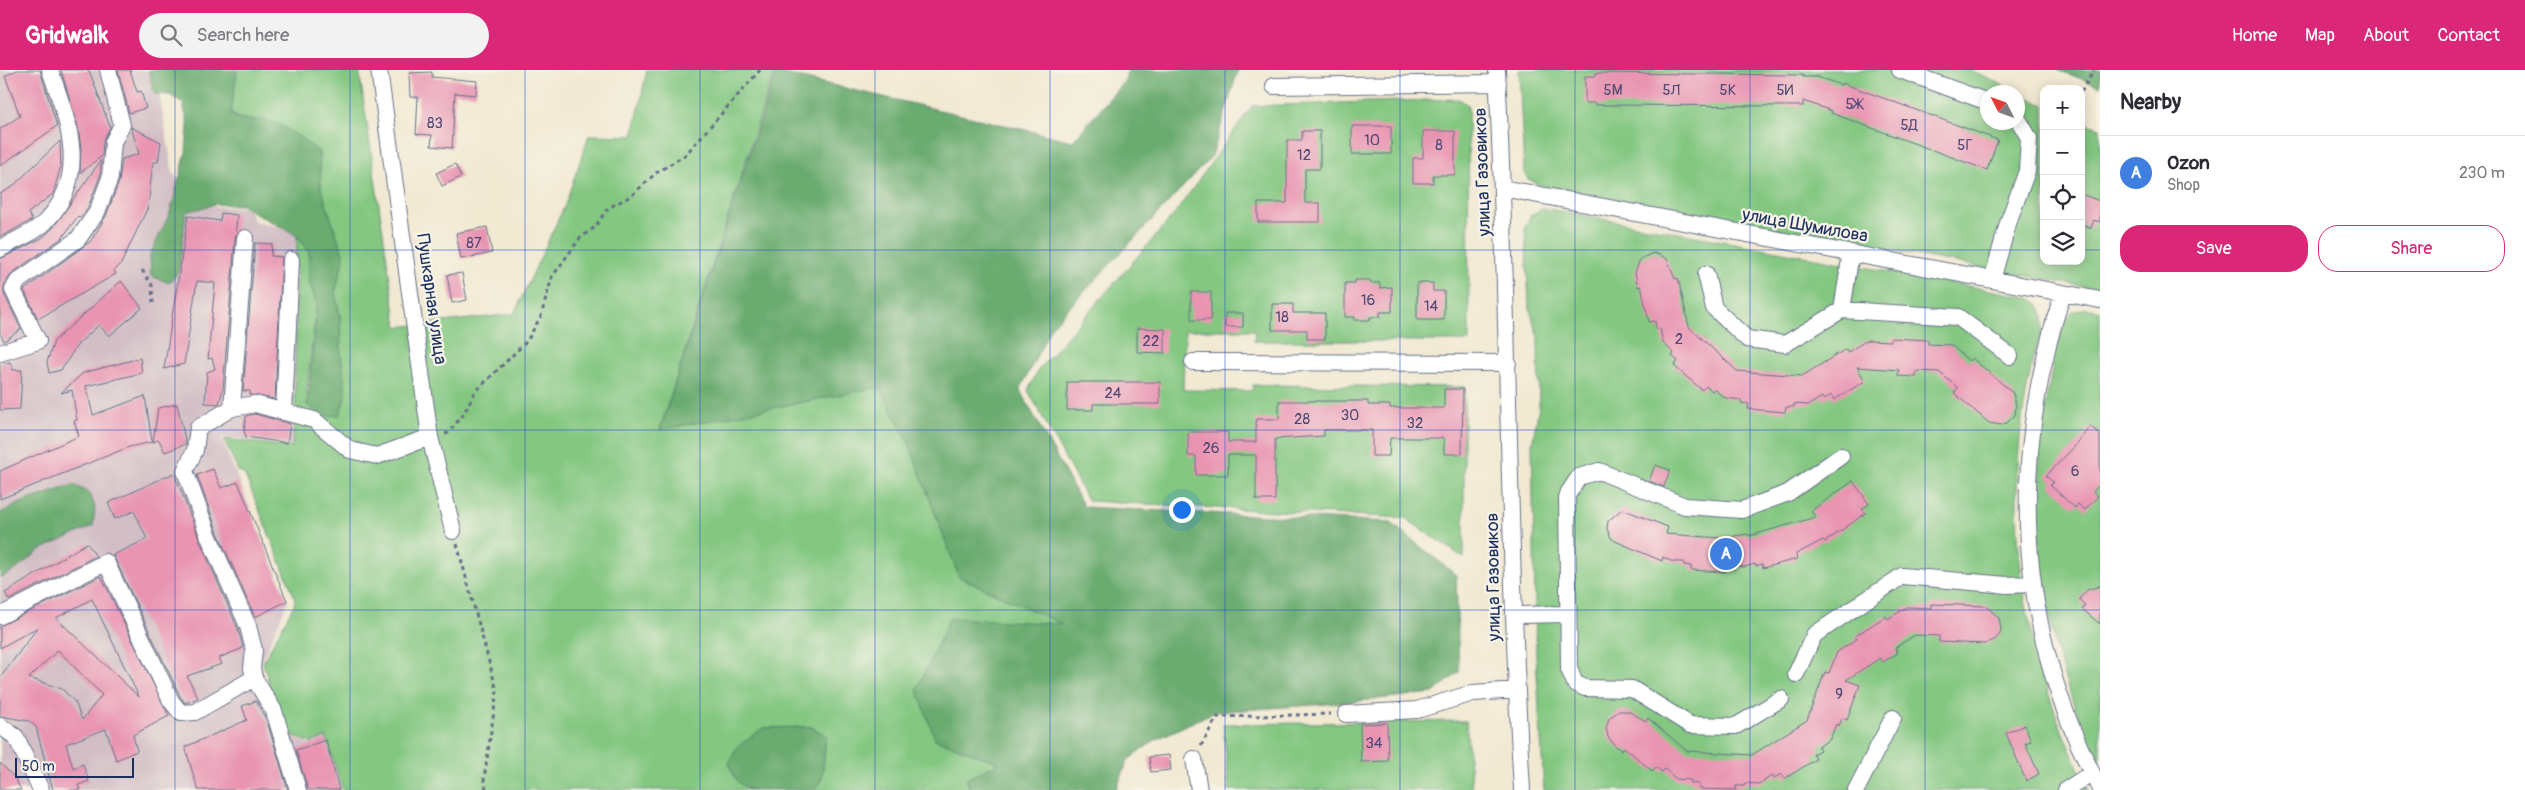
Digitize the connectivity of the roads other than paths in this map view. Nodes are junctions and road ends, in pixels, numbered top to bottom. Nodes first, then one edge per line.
1 (50, 70) edge
2 (108, 70) edge
3 (379, 70) edge
4 (1900, 70) edge
5 (1500, 74) edge
6 (1274, 86) dead end
7 (1980, 99) edge
8 (2024, 130) edge
9 (1502, 188) junction
10 (245, 238) dead end
11 (0, 249) edge
12 (1851, 253) junction
13 (291, 260) dead end
14 (1706, 274) dead end
15 (1992, 280) junction
16 (2063, 293) junction
17 (2100, 300) edge
18 (1842, 310) junction
19 (0, 353) edge
20 (2010, 356) dead end
21 (1193, 362) dead end
22 (1508, 363) junction
23 (232, 408) junction
24 (284, 412) junction
25 (430, 437) junction
26 (1841, 456) dead end
27 (453, 531) road end
28 (2032, 584) junction
29 (1567, 614) junction
30 (1514, 615) junction
31 (0, 616) edge
32 (1796, 674) dead end
33 (254, 678) junction
34 (1517, 690) junction
35 (1780, 699) dead end
36 (1346, 714) road end
37 (1893, 718) dead end
38 (0, 726) edge
39 (1194, 759) road end
40 (2092, 773) junction
41 (2100, 789) edge
42 (41, 790) edge
43 (298, 790) edge
44 (1199, 790) edge
45 (1522, 790) edge
46 (1856, 790) edge
47 (2066, 790) edge

1 - 11 street
2 - 19 street
3 - 25 street, Пушкарная улица
4 - 7 street
5 - 6 street
5 - 9 street, улица Газовиков
8 - 15 street
9 - 12 street, улица Шумилова
9 - 22 street, улица Газовиков
10 - 23 street
12 - 15 street, улица Шумилова
12 - 18 street
13 - 24 street
14 - 18 street
15 - 16 street, улица Шумилова
16 - 17 street, улица Шумилова
16 - 28 street
18 - 20 street
21 - 22 street
22 - 30 street, улица Газовиков
23 - 24 street
23 - 33 street
24 - 25 street
25 - 27 street, Пушкарная улица
26 - 29 street
28 - 32 street
28 - 40 street
29 - 30 street
29 - 35 street
30 - 34 street, улица Газовиков
31 - 33 street
33 - 43 street
34 - 36 street
34 - 45 street, улица Газовиков
37 - 46 street
38 - 42 street
39 - 44 street
40 - 41 street
40 - 47 street

